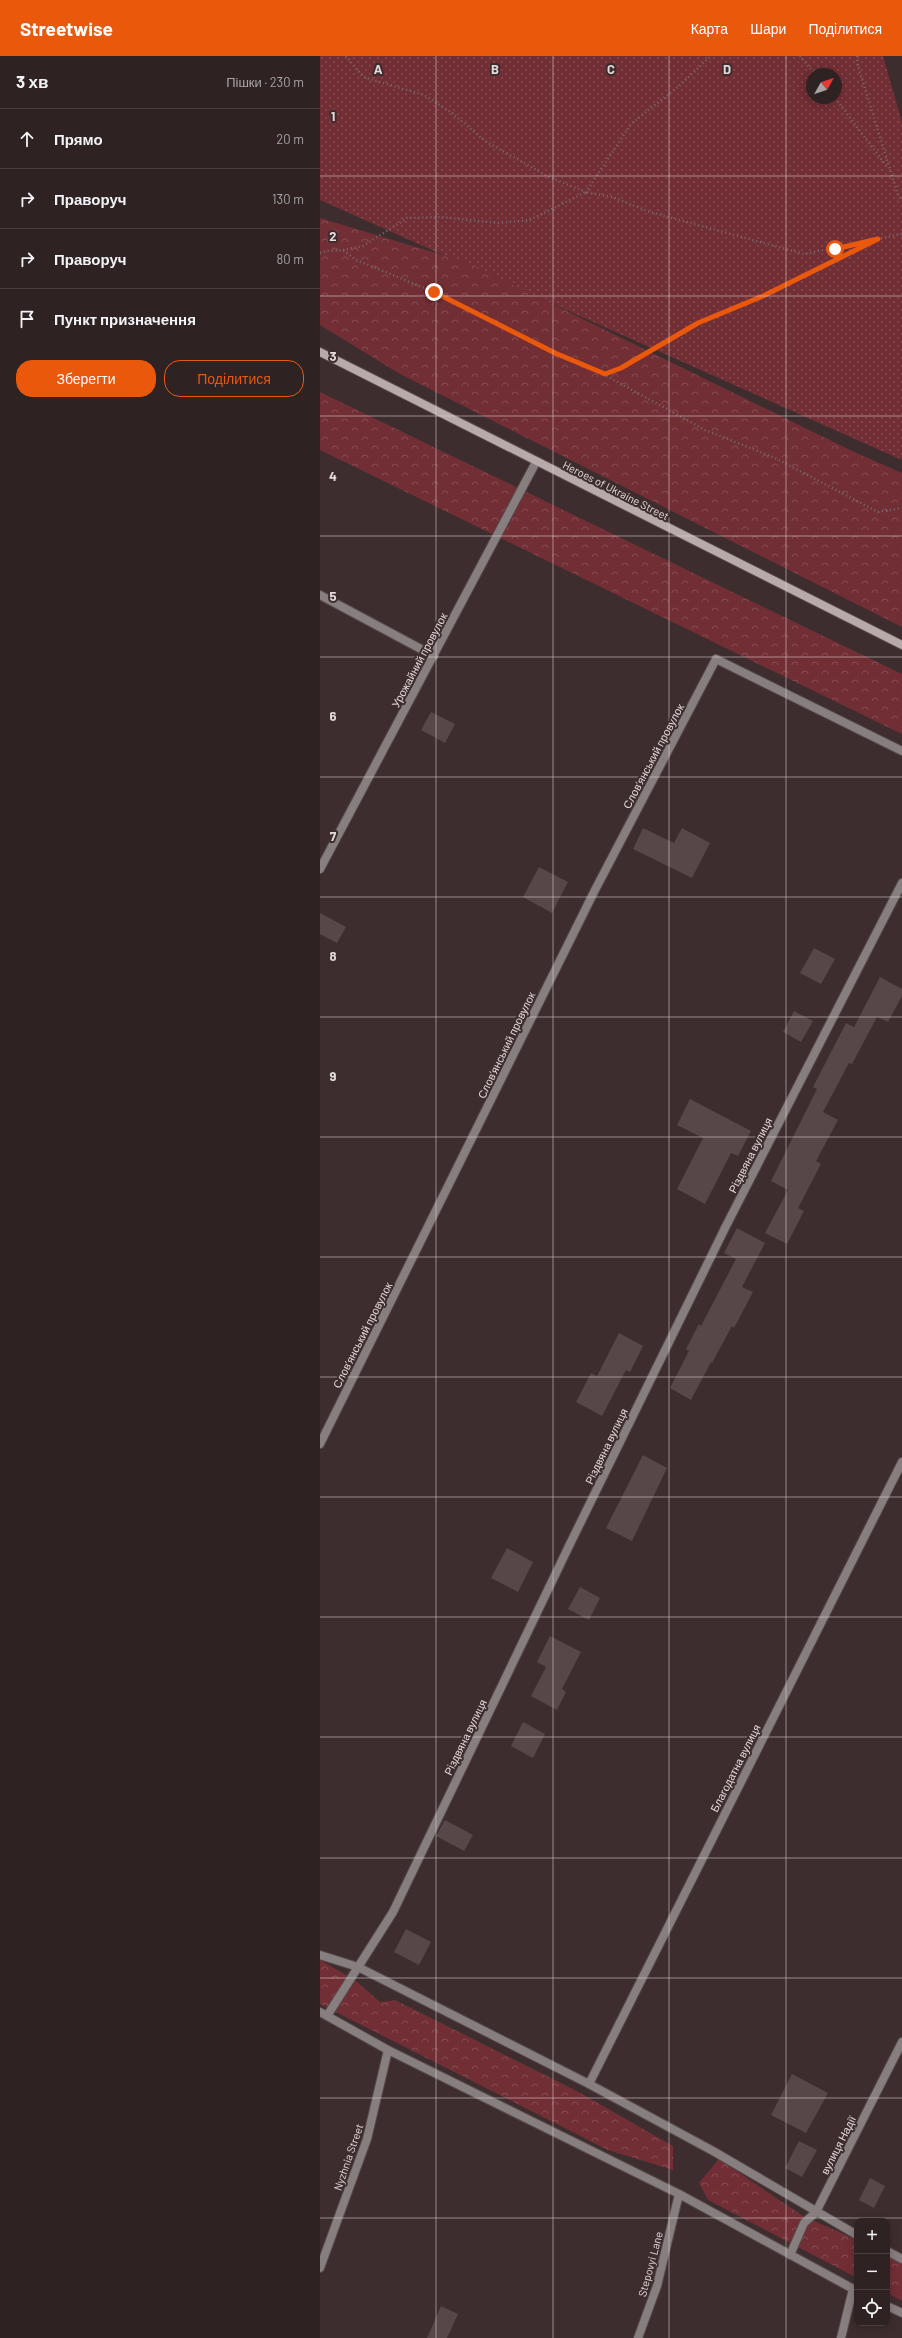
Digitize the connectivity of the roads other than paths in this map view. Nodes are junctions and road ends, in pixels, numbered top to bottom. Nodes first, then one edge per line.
1 (320, 352) edge
2 (536, 462) junction
3 (320, 595) edge
4 (902, 645) edge
5 (434, 656) junction
6 (902, 751) edge
7 (320, 869) edge
8 (902, 883) edge
9 (320, 1444) edge
10 (902, 1462) edge
11 (320, 1955) edge
12 (358, 1967) junction
13 (324, 2014) edge
14 (902, 2042) edge
15 (388, 2050) junction
16 (589, 2084) junction
17 (679, 2194) junction
18 (816, 2212) junction
19 (854, 2233) edge
20 (890, 2253) edge
21 (790, 2255) junction
22 (902, 2259) edge
23 (320, 2268) edge
24 (854, 2289) edge
25 (854, 2293) edge
26 (890, 2307) edge
27 (902, 2313) edge
28 (638, 2338) edge
29 (841, 2338) edge

1 - 2 main road, Heroes of Ukraine Street
2 - 4 main road, Heroes of Ukraine Street
2 - 5 street, Урожайний провулок
3 - 5 street
5 - 7 street, Урожайний провулок
6 - 9 street, Словʼянський провулок
8 - 12 street, Різдвяна вулиця
10 - 16 street, Благодатна вулиця
11 - 12 street
12 - 13 street, Різдвяна вулиця
12 - 16 street
13 - 15 street
14 - 18 street, вулиця Надії
15 - 17 street
15 - 23 street, Nyzhnia Street
16 - 18 street
17 - 21 street
17 - 28 street, Stepovyi Lane
18 - 19 street
18 - 21 street, вулиця Надії
20 - 22 street
21 - 24 street
25 - 29 street
26 - 27 street

